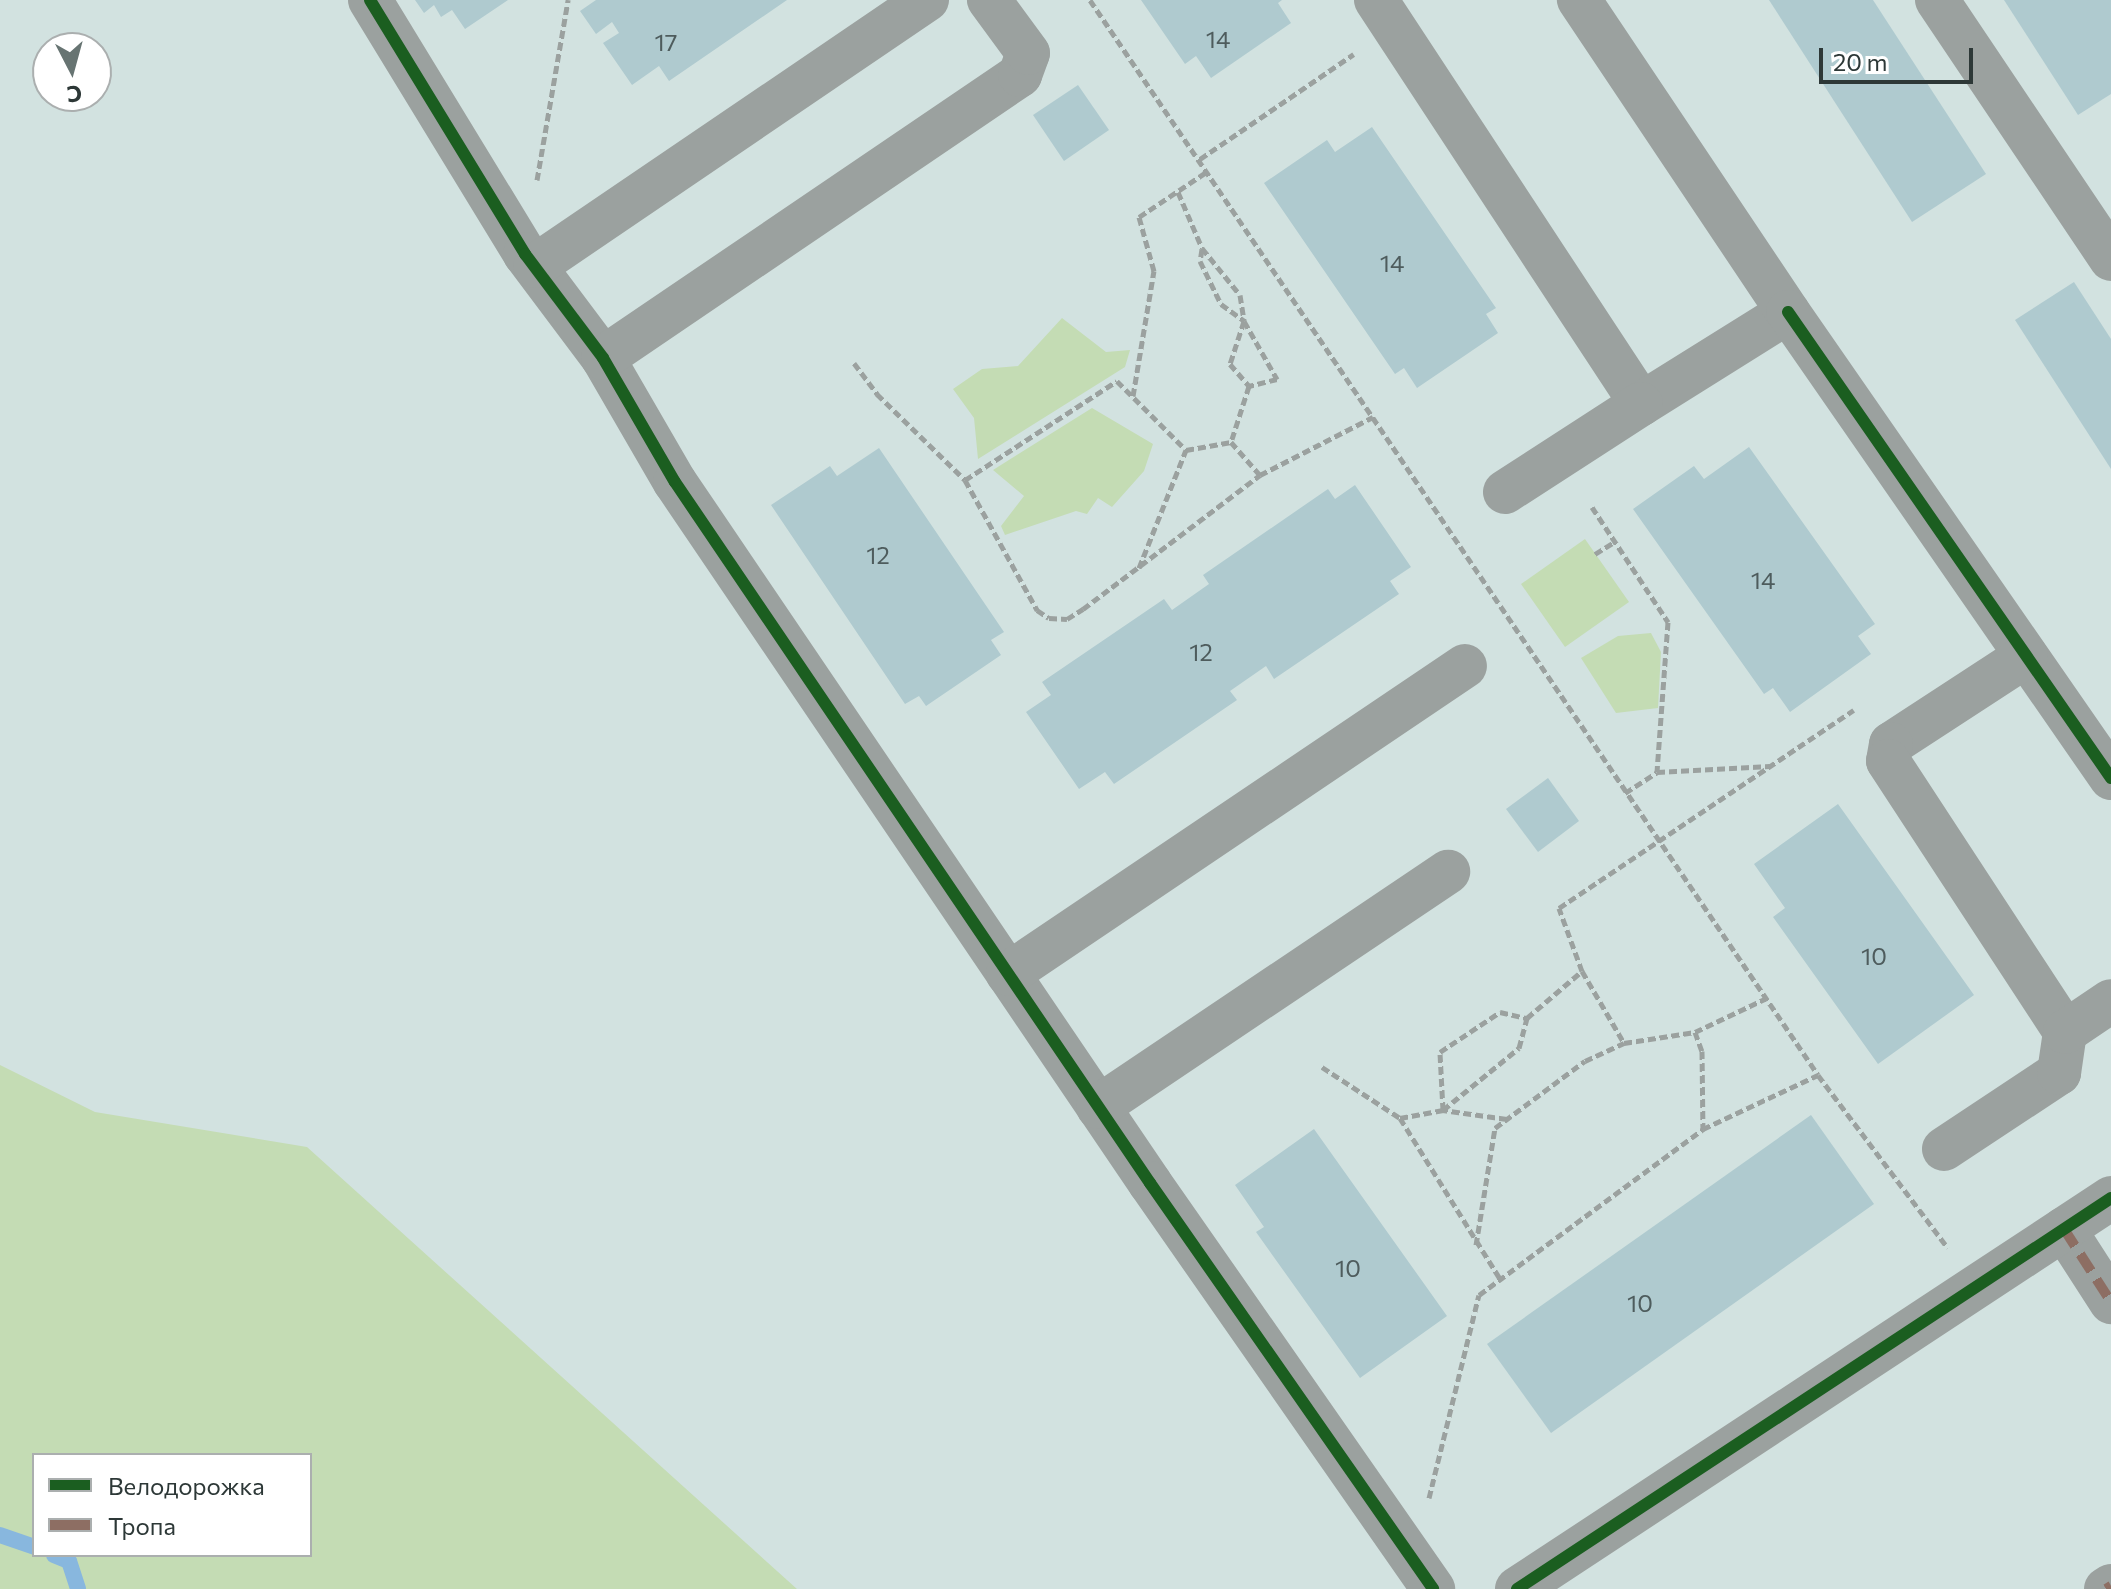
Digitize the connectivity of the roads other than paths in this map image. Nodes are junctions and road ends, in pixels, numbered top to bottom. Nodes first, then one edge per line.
1 (370, 0) edge
2 (927, 0) edge
3 (989, 0) edge
4 (1579, 0) edge
5 (1937, 0) edge
6 (1385, 14) edge
7 (2111, 259) edge
8 (530, 260) junction
9 (1788, 312) junction
10 (603, 358) junction
11 (1641, 404) junction
12 (1505, 492) dead end
13 (2026, 656) junction
14 (1465, 666) dead end
15 (2111, 778) edge
16 (1448, 872) dead end
17 (1008, 974) junction
18 (2111, 1001) edge
19 (2065, 1032) junction
20 (1098, 1107) junction
21 (1944, 1149) dead end
22 (2111, 1198) edge
23 (2064, 1229) junction
24 (2111, 1302) edge
25 (1423, 1576) edge
26 (2111, 1586) edge
27 (1517, 1589) edge
28 (2106, 1589) edge

1 - 8 street
2 - 8 street
3 - 10 street
4 - 9 street
5 - 7 street
6 - 11 street
8 - 10 street
9 - 11 street
9 - 13 street
10 - 17 street
11 - 12 street
13 - 15 street
13 - 19 street
14 - 17 street
16 - 20 street
17 - 20 street
18 - 19 street
19 - 21 street
20 - 25 street
22 - 23 street
23 - 24 street
23 - 27 street
26 - 28 street

